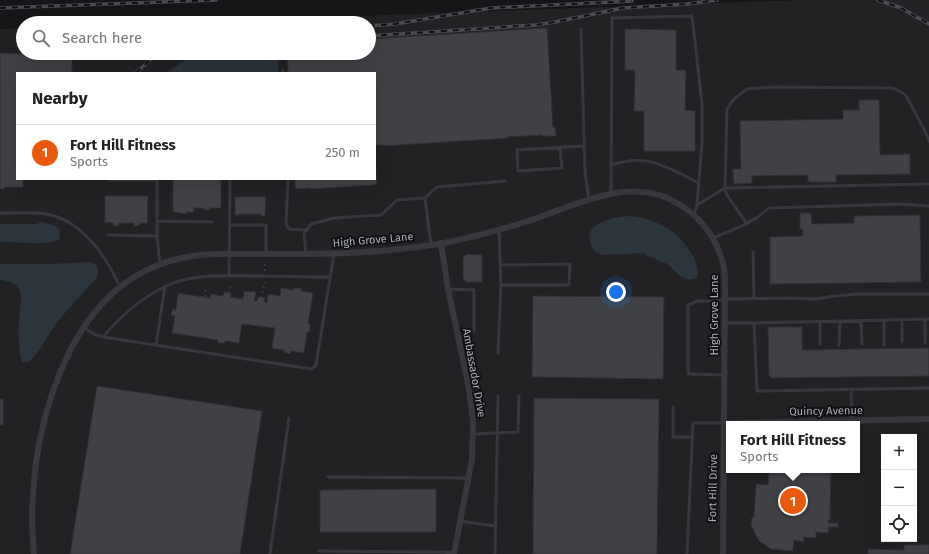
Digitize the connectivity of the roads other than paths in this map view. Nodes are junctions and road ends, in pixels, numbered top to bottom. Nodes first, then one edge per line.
1 (581, 29) dead end
2 (929, 141) edge
3 (584, 146) junction
4 (560, 147) junction
5 (611, 166) junction
6 (108, 180) dead end
7 (157, 180) edge
8 (230, 180) edge
9 (288, 180) edge
10 (505, 181) dead end
11 (698, 184) junction
12 (929, 184) edge
13 (725, 188) junction
14 (610, 193) junction
15 (425, 198) junction
16 (589, 200) junction
17 (697, 205) junction
18 (929, 206) edge
19 (0, 213) edge
20 (694, 215) junction
21 (157, 221) junction
22 (212, 222) dead end
23 (747, 224) junction
24 (229, 225) junction
25 (307, 230) junction
26 (499, 230) junction
27 (108, 235) dead end
28 (157, 236) junction
29 (713, 238) junction
30 (441, 243) junction
31 (431, 245) junction
32 (753, 252) dead end
33 (228, 254) junction
34 (266, 254) junction
35 (306, 254) junction
36 (334, 254) junction
37 (160, 264) junction
38 (500, 265) junction
39 (229, 276) junction
40 (330, 277) junction
41 (501, 285) junction
42 (165, 286) junction
43 (120, 287) junction
44 (448, 289) junction
45 (929, 294) edge
46 (725, 299) junction
47 (754, 299) junction
48 (927, 319) edge
49 (884, 320) junction
50 (902, 320) junction
51 (840, 321) junction
52 (861, 321) junction
53 (820, 322) junction
54 (725, 323) junction
55 (754, 323) junction
56 (83, 327) junction
57 (103, 337) junction
58 (458, 337) junction
59 (902, 342) dead end
60 (925, 343) dead end
61 (820, 344) dead end
62 (862, 344) dead end
63 (156, 345) junction
64 (840, 345) dead end
65 (884, 345) dead end
66 (498, 353) dead end
67 (724, 376) junction
68 (929, 388) edge
69 (851, 389) junction
70 (498, 396) dead end
71 (519, 396) dead end
72 (673, 407) dead end
73 (289, 418) dead end
74 (929, 420) edge
75 (852, 421) joint
76 (724, 423) junction
77 (497, 433) junction
78 (473, 434) junction
79 (693, 438) junction
80 (328, 477) dead end
81 (469, 478) junction
82 (460, 521) junction
83 (495, 526) junction
84 (318, 551) dead end
85 (34, 554) edge
86 (270, 554) edge
87 (454, 554) edge
88 (494, 554) edge
89 (687, 554) edge
90 (723, 554) edge

1 - 3 lane
2 - 13 lane
3 - 4 lane
3 - 16 lane
4 - 4 lane
5 - 11 lane
5 - 11 lane
5 - 14 lane
6 - 7 lane
7 - 21 lane
8 - 24 lane
9 - 25 lane
10 - 15 lane
11 - 17 lane
12 - 13 lane
13 - 17 lane
13 - 23 lane
14 - 16 street, High Grove Lane
14 - 20 street, High Grove Lane
15 - 25 lane
15 - 31 lane
16 - 26 street, High Grove Lane
17 - 20 lane
18 - 23 lane
19 - 43 lane
20 - 29 street, High Grove Lane
21 - 22 lane
21 - 28 lane
23 - 29 lane
24 - 33 lane
24 - 34 lane
25 - 35 lane
26 - 30 street, High Grove Lane
26 - 38 lane
27 - 28 lane
28 - 37 lane
29 - 46 street, High Grove Lane
30 - 31 street, High Grove Lane
30 - 44 street, Ambassador Drive
31 - 36 street, High Grove Lane
32 - 47 lane
33 - 34 street, High Grove Lane
33 - 37 street, High Grove Lane
33 - 39 lane
34 - 35 street, High Grove Lane
35 - 36 street, High Grove Lane
36 - 40 lane
37 - 43 street, High Grove Lane
38 - 41 lane
38 - 41 lane
39 - 40 lane
39 - 42 lane
40 - 63 lane
41 - 66 lane
42 - 57 lane
42 - 63 lane
43 - 56 street, High Grove Lane
44 - 58 street, Ambassador Drive
44 - 58 lane
45 - 47 lane
46 - 47 lane
46 - 54 street, High Grove Lane
46 - 67 lane
48 - 50 lane
48 - 60 lane
49 - 50 lane
49 - 52 lane
49 - 65 lane
50 - 59 lane
51 - 52 lane
51 - 53 lane
51 - 64 lane
52 - 62 lane
53 - 55 lane
53 - 61 lane
54 - 55 lane
54 - 67 street, High Grove Lane
55 - 69 lane
56 - 57 lane
56 - 85 street, High Grove Lane
57 - 63 lane
58 - 78 street, Ambassador Drive
67 - 76 street, High Grove Lane
68 - 69 lane
69 - 75 lane
70 - 77 lane
71 - 77 lane
72 - 79 lane
73 - 86 lane
74 - 75 street, Quincy Avenue
76 - 79 lane
76 - 90 street, Fort Hill Drive
77 - 78 lane
77 - 83 lane
78 - 81 street, Ambassador Drive
79 - 89 lane
80 - 81 lane
81 - 82 street, Ambassador Drive
82 - 83 lane
82 - 87 street, Ambassador Drive
83 - 88 lane
84 - 87 lane

